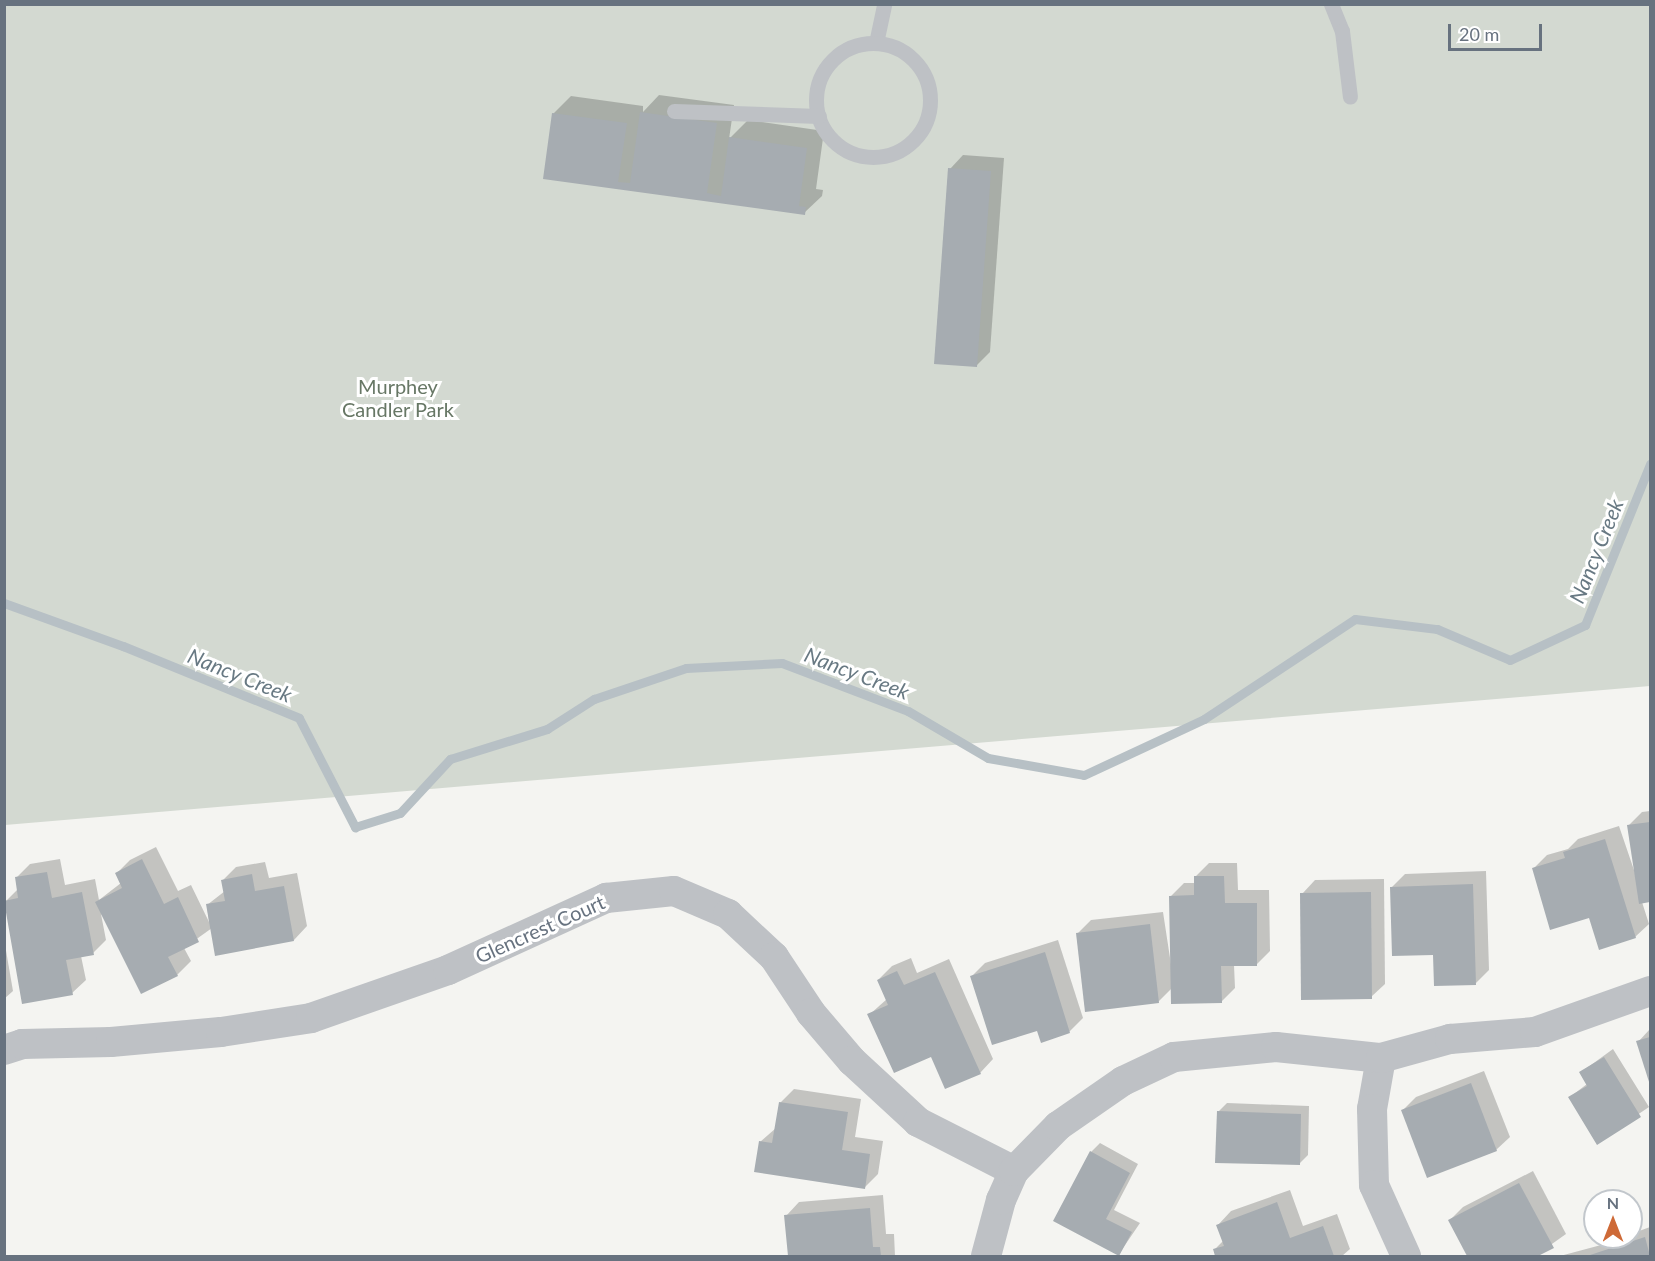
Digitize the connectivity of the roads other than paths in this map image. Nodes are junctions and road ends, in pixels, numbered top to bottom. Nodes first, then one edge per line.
1 (884, 4) edge
2 (1331, 4) edge
3 (876, 43) junction
4 (1350, 97) dead end
5 (674, 111) dead end
6 (819, 116) junction
7 (1650, 991) edge
8 (4, 1050) edge
9 (1381, 1058) junction
10 (1014, 1171) junction
11 (986, 1257) edge
12 (1406, 1257) edge

1 - 3 lane
2 - 4 lane
3 - 6 lane
3 - 6 lane
5 - 6 lane
7 - 9 street
8 - 10 street, Glencrest Court
9 - 10 street
9 - 12 street
10 - 11 street

